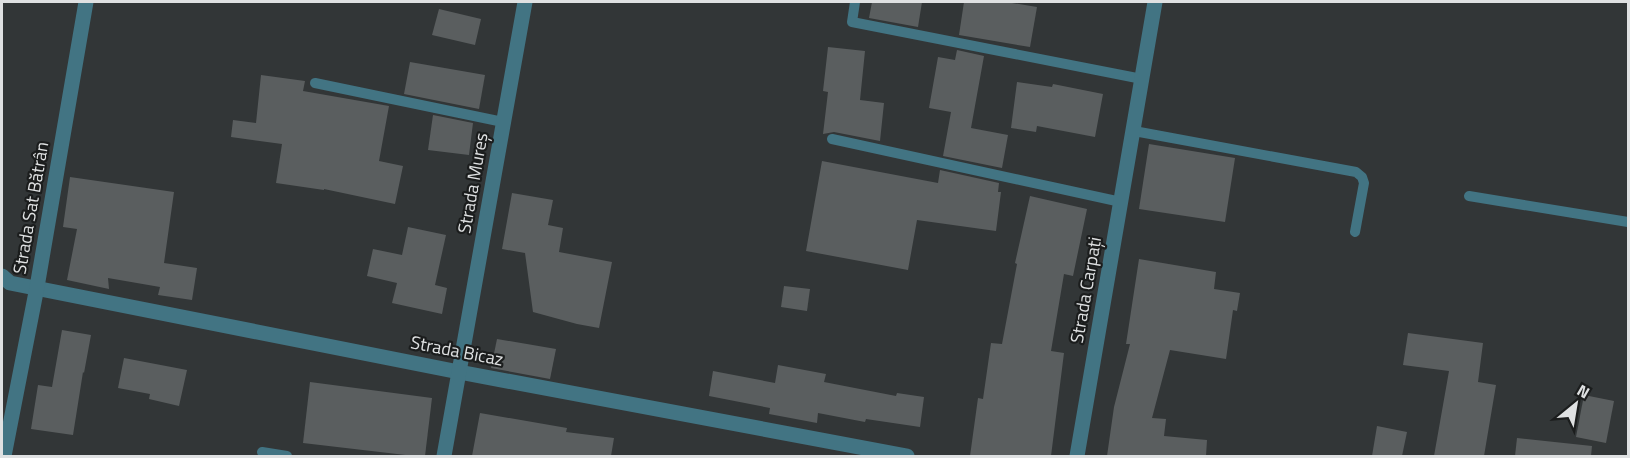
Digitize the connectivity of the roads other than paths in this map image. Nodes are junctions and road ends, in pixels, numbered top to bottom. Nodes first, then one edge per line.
1 (86, 2) edge
2 (525, 2) edge
3 (855, 2) edge
4 (1155, 2) edge
5 (1142, 79) junction
6 (315, 83) dead end
7 (503, 122) junction
8 (1134, 131) junction
9 (832, 139) dead end
10 (1469, 196) dead end
11 (1121, 202) junction
12 (1629, 222) edge
13 (1355, 232) dead end
14 (2, 276) edge
15 (37, 287) junction
16 (459, 372) junction
17 (262, 452) dead end
18 (4, 456) edge
19 (287, 456) edge
20 (444, 456) edge
21 (907, 456) edge
22 (1077, 456) edge

1 - 15 street, Strada Sat Bătrân
2 - 7 street, Strada Mureș
3 - 5 lane
4 - 5 street, Strada Carpați
5 - 8 street, Strada Carpați
6 - 7 lane
7 - 16 street, Strada Mureș
8 - 11 street, Strada Carpați
8 - 13 lane
9 - 11 lane
10 - 12 lane
11 - 22 street, Strada Carpați
14 - 15 street, Strada Bicaz
15 - 16 street, Strada Bicaz
15 - 18 street, Strada Sat Bătrân
16 - 20 street, Strada Mureș
16 - 21 street, Strada Bicaz
17 - 19 lane

